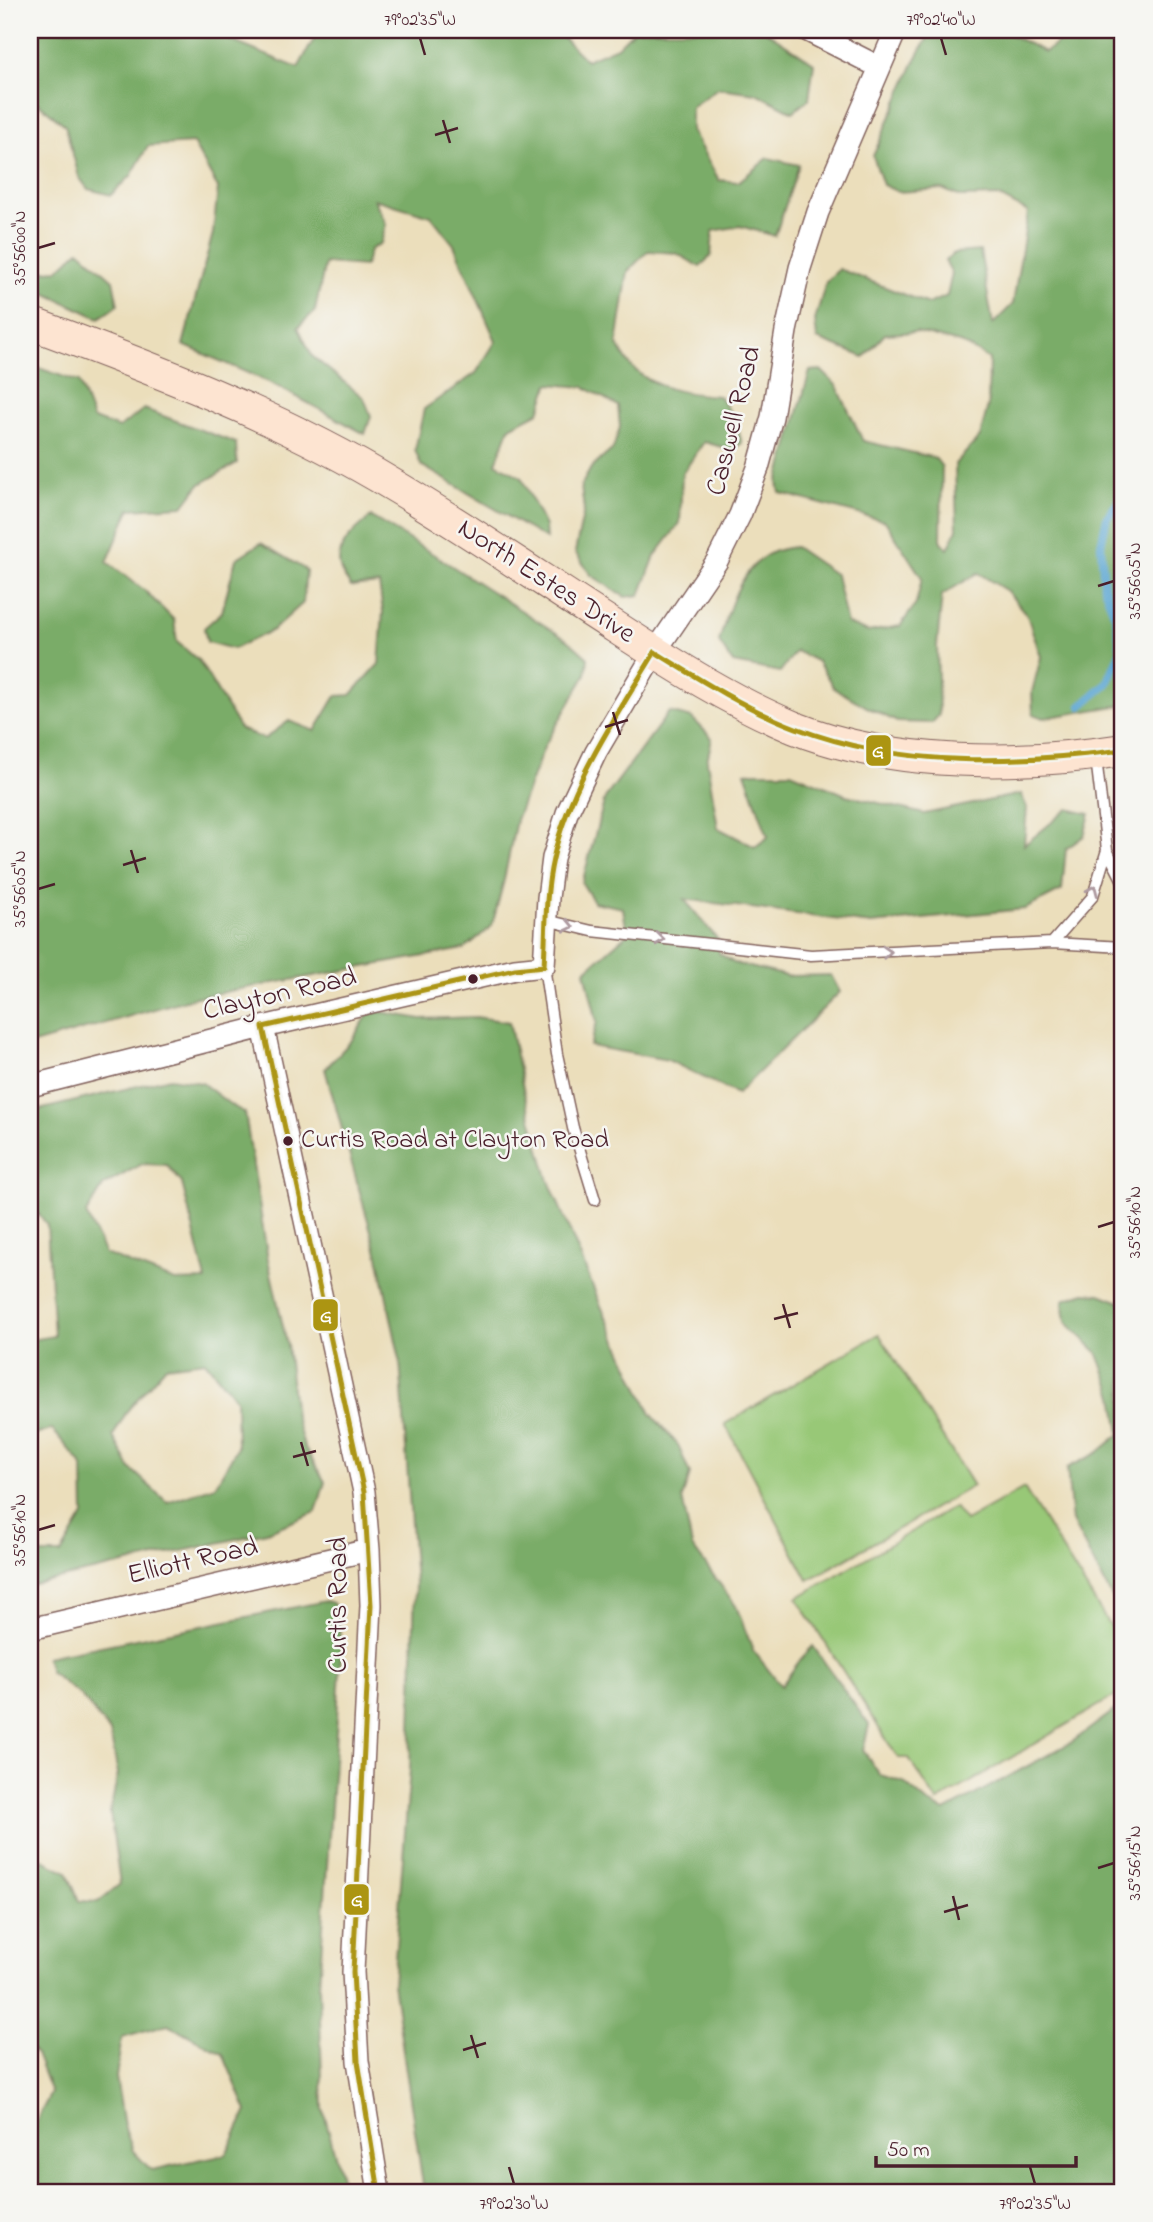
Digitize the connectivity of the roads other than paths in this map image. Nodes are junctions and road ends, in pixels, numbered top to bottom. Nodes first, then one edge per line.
1 (806, 30) edge
2 (896, 30) edge
3 (879, 67) junction
4 (30, 323) edge
5 (655, 652) junction
6 (1109, 752) edge
7 (1107, 850) junction
8 (1123, 881) edge
9 (546, 920) junction
10 (1052, 943) junction
11 (1123, 947) edge
12 (544, 966) junction
13 (262, 1027) junction
14 (30, 1086) edge
15 (595, 1200) dead end
16 (369, 1550) junction
17 (30, 1629) edge
18 (379, 2192) edge

1 - 3 street
2 - 3 street, Caswell Road
3 - 5 street, Caswell Road
4 - 5 main road, North Estes Drive
5 - 6 main road, North Estes Drive
5 - 9 street, Caswell Road
6 - 7 lane
7 - 8 lane
10 -> 7 lane
9 -> 10 lane
9 - 12 street, Caswell Road
10 - 11 lane
12 - 13 street, Clayton Road
12 - 15 lane
13 - 14 street, Clayton Road
13 - 16 street, Curtis Road
16 - 17 street, Elliott Road
16 - 18 street, Curtis Road

